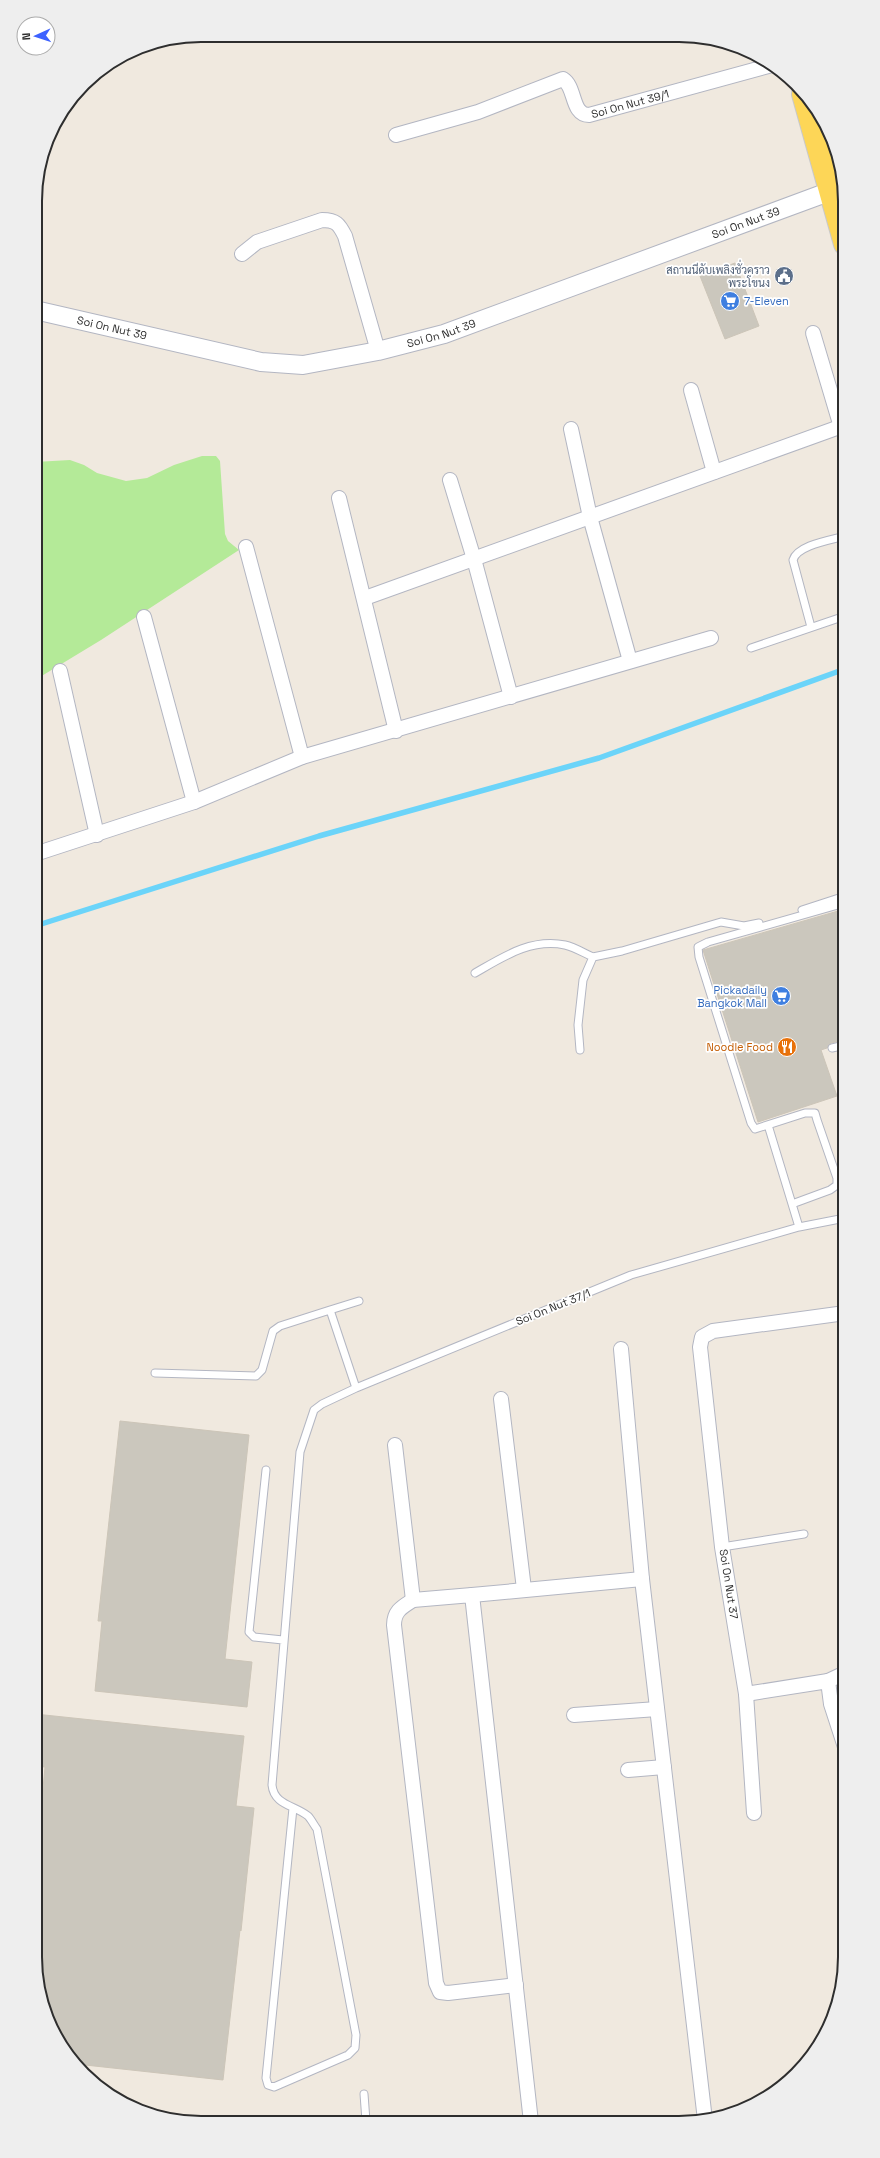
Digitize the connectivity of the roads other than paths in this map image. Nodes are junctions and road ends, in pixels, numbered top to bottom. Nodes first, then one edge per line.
1 (764, 67) edge
2 (809, 110) edge
3 (396, 135) dead end
4 (836, 183) edge
5 (838, 197) edge
6 (242, 254) dead end
7 (42, 312) edge
8 (814, 333) dead end
9 (378, 351) junction
10 (691, 390) dead end
11 (838, 410) edge
12 (838, 428) edge
13 (571, 429) dead end
14 (714, 472) junction
15 (450, 480) dead end
16 (339, 498) dead end
17 (590, 517) junction
18 (838, 538) edge
19 (246, 547) dead end
20 (474, 558) junction
21 (365, 598) junction
22 (144, 617) dead end
23 (838, 618) edge
24 (811, 627) junction
25 (711, 638) dead end
26 (751, 648) dead end
27 (630, 662) junction
28 (60, 671) dead end
29 (511, 697) junction
30 (396, 730) junction
31 (302, 757) junction
32 (194, 802) junction
33 (97, 835) junction
34 (42, 852) edge
35 (838, 898) edge
36 (838, 905) edge
37 (593, 957) junction
38 (475, 973) dead end
39 (838, 1047) edge
40 (832, 1048) dead end
41 (580, 1050) dead end
42 (768, 1125) junction
43 (792, 1204) junction
44 (838, 1219) edge
45 (799, 1227) junction
46 (359, 1301) dead end
47 (330, 1310) junction
48 (838, 1314) edge
49 (622, 1349) dead end
50 (155, 1373) dead end
51 (356, 1388) junction
52 (501, 1399) dead end
53 (396, 1445) dead end
54 (266, 1470) dead end
55 (804, 1534) dead end
56 (722, 1547) junction
57 (642, 1579) junction
58 (524, 1589) junction
59 (472, 1595) junction
60 (413, 1600) junction
61 (283, 1640) junction
62 (838, 1676) edge
63 (828, 1681) junction
64 (746, 1694) junction
65 (657, 1709) junction
66 (574, 1715) dead end
67 (838, 1726) edge
68 (664, 1767) junction
69 (628, 1770) dead end
70 (293, 1808) junction
71 (754, 1813) dead end
72 (516, 1985) junction
73 (364, 2094) dead end
74 (704, 2114) edge
75 (366, 2116) edge
76 (530, 2116) edge

1 - 3 street, Soi On Nut 39/1
2 - 4 main road
4 - 5 main road
4 - 9 street, Soi On Nut 39
6 - 9 street
7 - 9 street, Soi On Nut 39
8 - 11 street
10 - 14 street
12 - 14 street
13 - 17 street
14 - 17 street
15 - 20 street
16 - 21 street
17 - 20 street
17 - 27 street
18 - 24 lane
19 - 31 street
20 - 21 street
20 - 29 street
21 - 30 street
22 - 32 street
23 - 24 lane
24 - 26 lane
25 - 27 street
27 - 29 street
28 - 33 street
29 - 30 street
30 - 31 street
31 - 32 street
32 - 33 street
33 - 34 street
35 - 37 lane
36 - 42 lane
37 - 38 lane
37 - 41 lane
39 - 40 lane
42 - 43 lane
42 - 43 lane
43 - 45 lane
44 - 45 lane, Soi On Nut 37/1
45 - 51 lane, Soi On Nut 37/1
46 - 47 lane
47 - 50 lane
47 - 51 lane
48 - 56 street, Soi On Nut 37
49 - 57 street
51 - 61 lane, Soi On Nut 37/1
52 - 58 street
53 - 60 street
54 - 61 lane
55 - 56 lane
56 - 64 street, Soi On Nut 37
57 - 58 street
57 - 65 street
58 - 59 street
59 - 60 street
59 - 72 street
60 - 72 street
61 - 70 lane, Soi On Nut 37/1
62 - 63 street
63 - 64 street
63 - 67 street
64 - 71 street, Soi On Nut 37
65 - 66 street
65 - 68 street
68 - 69 street
68 - 74 street
70 - 70 lane, Soi On Nut 37/1
72 - 76 street
73 - 75 lane

